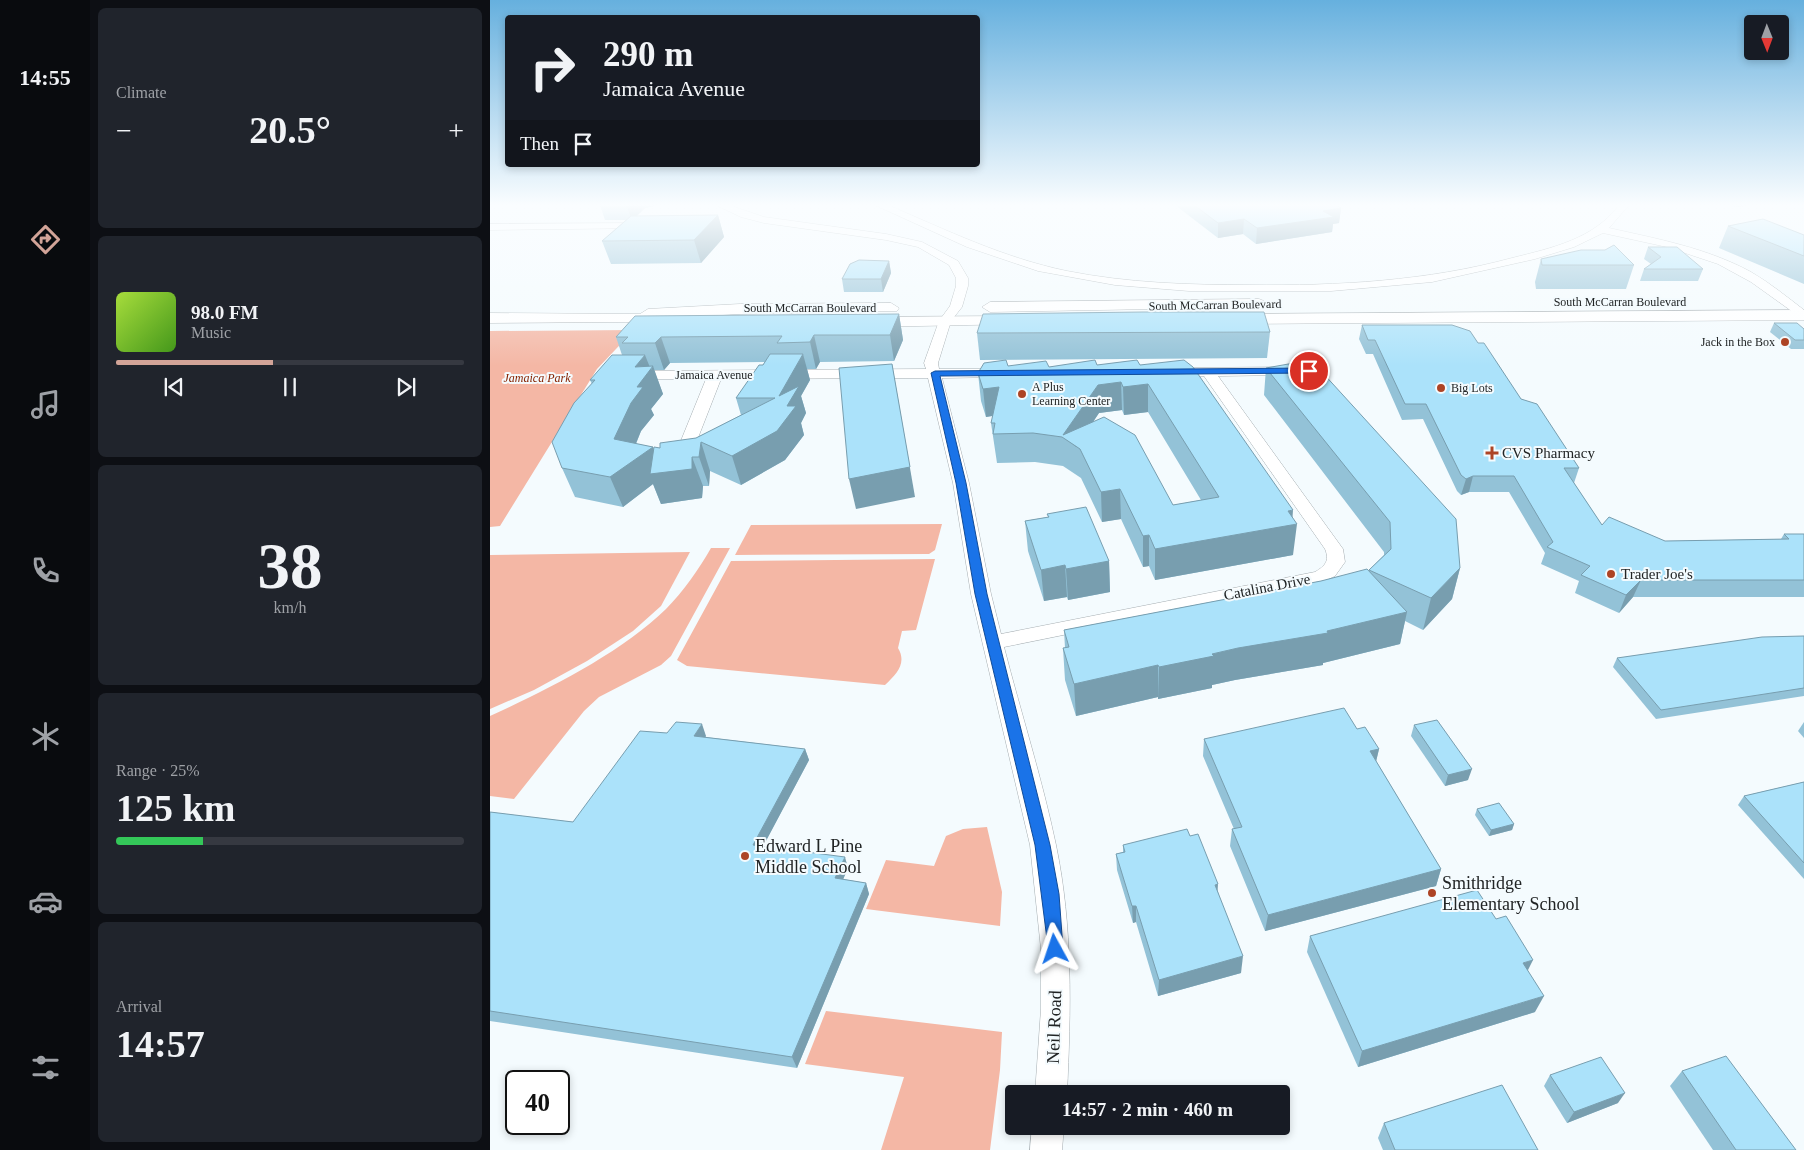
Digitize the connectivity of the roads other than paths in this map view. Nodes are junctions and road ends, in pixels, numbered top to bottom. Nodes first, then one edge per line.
1 (947, 259) edge
2 (1008, 259) edge
3 (1526, 259) edge
4 (1713, 259) edge
5 (1784, 300) junction
6 (1804, 311) edge
7 (952, 317) junction
8 (490, 318) edge
9 (1309, 371) edge
10 (1159, 372) edge
11 (1208, 372) junction
12 (935, 373) junction
13 (1013, 373) edge
14 (618, 375) edge
15 (715, 375) junction
16 (688, 443) edge
17 (994, 642) junction
18 (1052, 1085) edge
19 (1047, 1135) edge
20 (1046, 1150) edge

1 - 7 street
2 - 3 street
4 - 5 street
5 - 6 main road, South McCarran Boulevard
5 - 7 main road, South McCarran Boulevard
6 - 7 main road, South McCarran Boulevard
7 - 8 main road, South McCarran Boulevard
7 - 12 street
9 - 11 street
10 - 11 street
11 - 17 street, Catalina Drive
12 - 13 street, Jamaica Avenue
12 - 15 street, Jamaica Avenue
12 - 17 street, Neil Road
14 - 15 street, Jamaica Avenue
15 - 16 street
17 - 18 street, Neil Road
19 - 20 street

